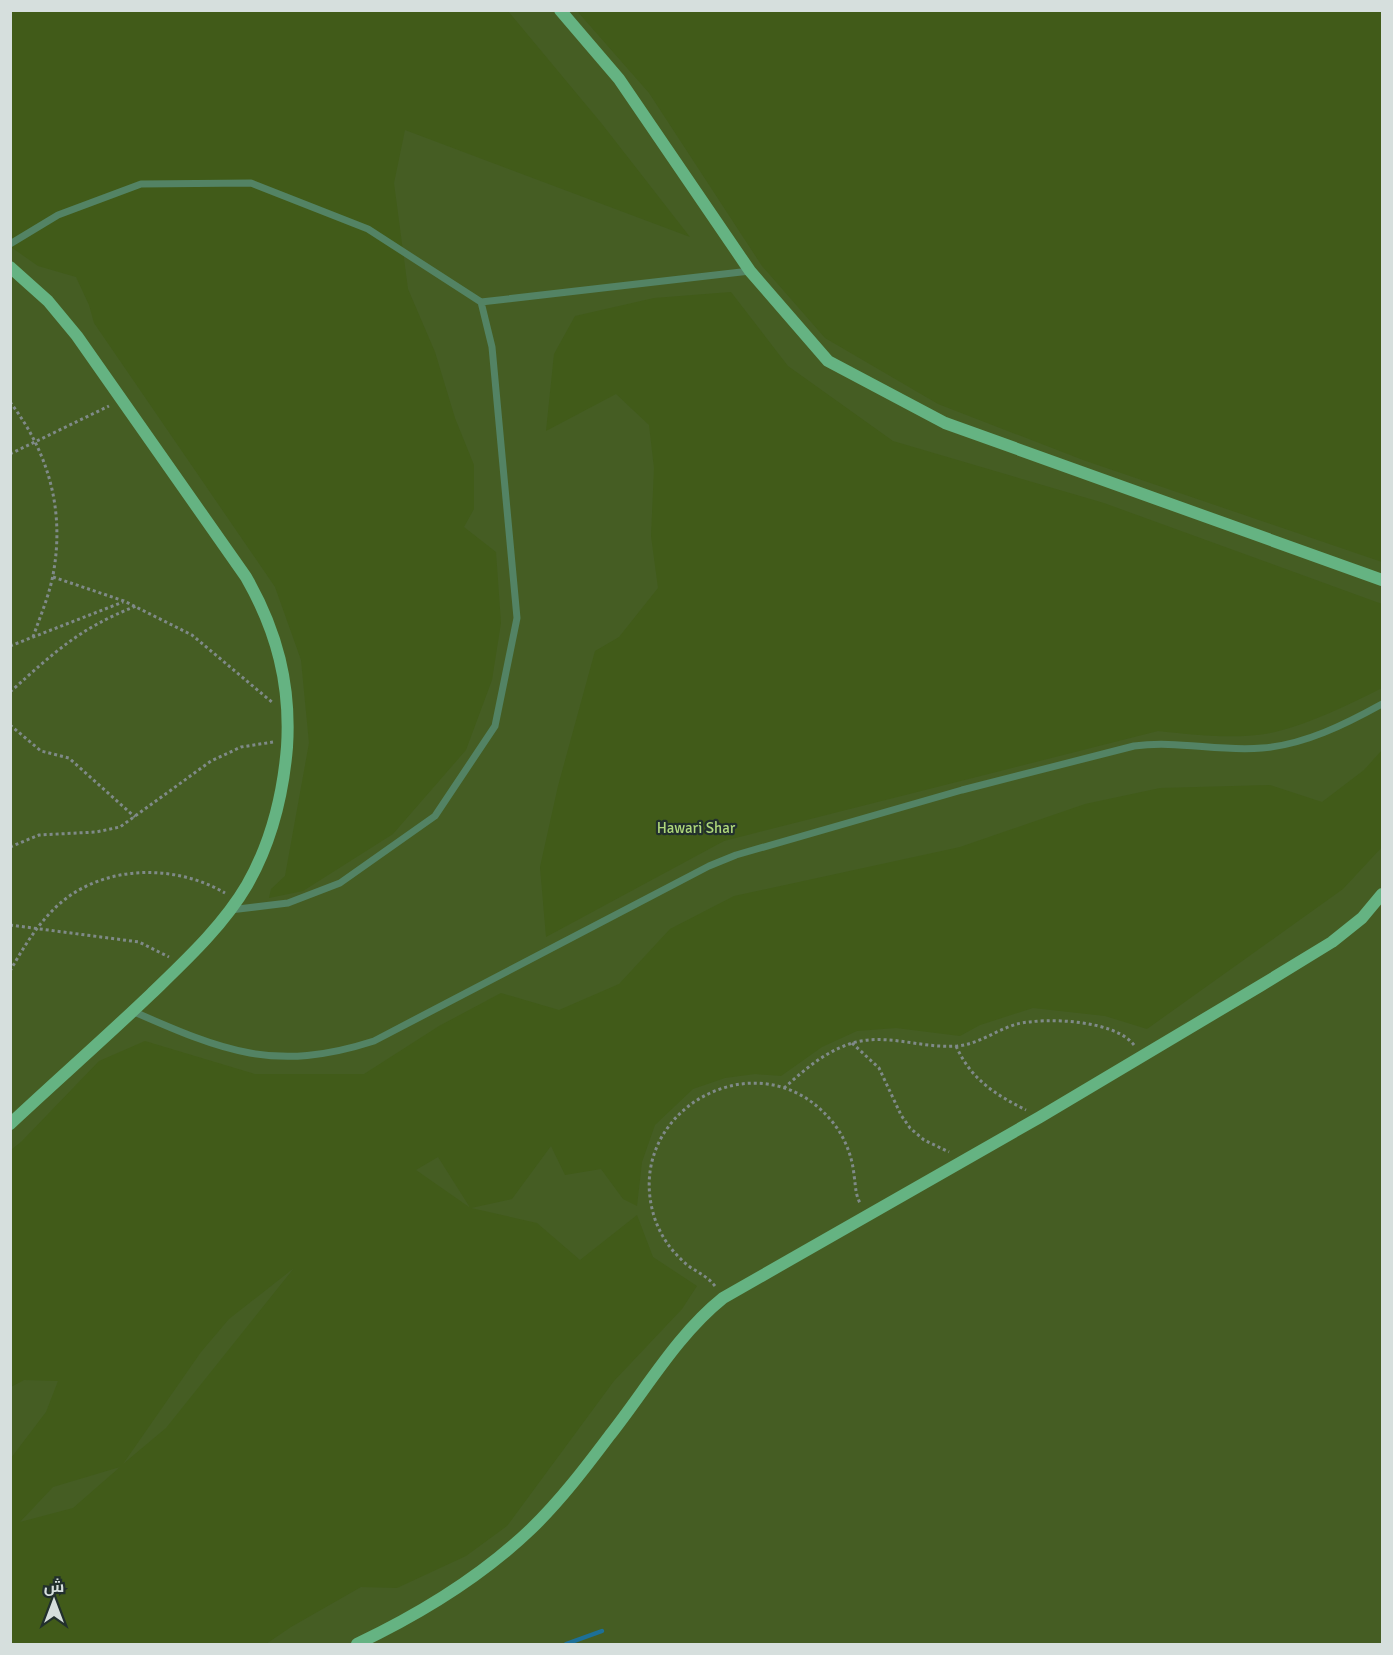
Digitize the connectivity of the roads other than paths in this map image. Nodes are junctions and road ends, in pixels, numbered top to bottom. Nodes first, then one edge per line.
1 (560, 10) edge
2 (10, 244) edge
3 (10, 267) edge
4 (750, 271) junction
5 (481, 302) junction
6 (1383, 580) edge
7 (1383, 705) edge
8 (1383, 894) edge
9 (234, 905) junction
10 (132, 1011) junction
11 (10, 1124) edge
12 (357, 1644) edge

1 - 4 street
2 - 5 lane
3 - 9 street
4 - 5 lane
4 - 6 street
5 - 9 lane
7 - 10 lane
8 - 12 street
9 - 10 street
10 - 11 street

